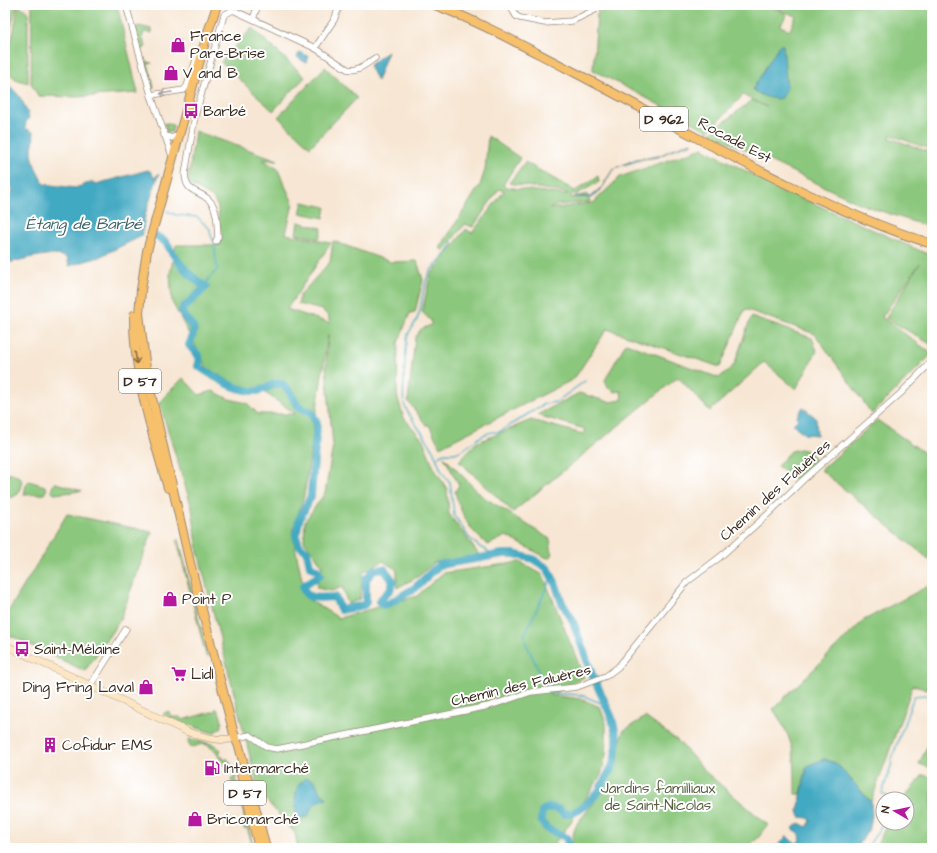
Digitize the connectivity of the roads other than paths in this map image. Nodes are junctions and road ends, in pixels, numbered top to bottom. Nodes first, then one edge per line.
1 (126, 5) edge
2 (213, 5) edge
3 (217, 5) edge
4 (258, 5) edge
5 (340, 5) edge
6 (435, 5) edge
7 (510, 5) edge
8 (605, 5) edge
9 (253, 19) junction
10 (201, 45) junction
11 (315, 48) junction
12 (375, 58) dead end
13 (151, 95) junction
14 (178, 134) junction
15 (164, 135) junction
16 (171, 153) junction
17 (894, 231) junction
18 (932, 240) edge
19 (216, 241) dead end
20 (932, 244) edge
21 (932, 361) edge
22 (190, 563) junction
23 (126, 629) dead end
24 (5, 645) edge
25 (90, 686) junction
26 (235, 738) junction
27 (259, 848) edge
28 (266, 848) edge

1 - 13 street
2 - 10 main road, D 57
3 - 14 main road, D 57
4 - 9 street
5 - 11 street
6 - 17 main road, Rocade Est / D 962
7 - 8 street
9 - 11 street
9 - 19 street
10 -> 13 street
10 - 14 main road, D 57
11 - 12 street
13 - 15 street
14 - 15 street
14 - 16 main road, D 57
14 - 22 main road, D 57
15 - 16 street
16 -> 22 main road, D 57
17 - 18 main road, Rocade Est / D 962
17 - 20 main road, Rocade Est / D 962
21 - 26 street, Chemin des Faluères
22 - 26 main road, D 57
23 - 25 street
24 - 25 main road
25 - 26 main road
26 - 27 main road, D 57
26 - 28 main road, D 57

